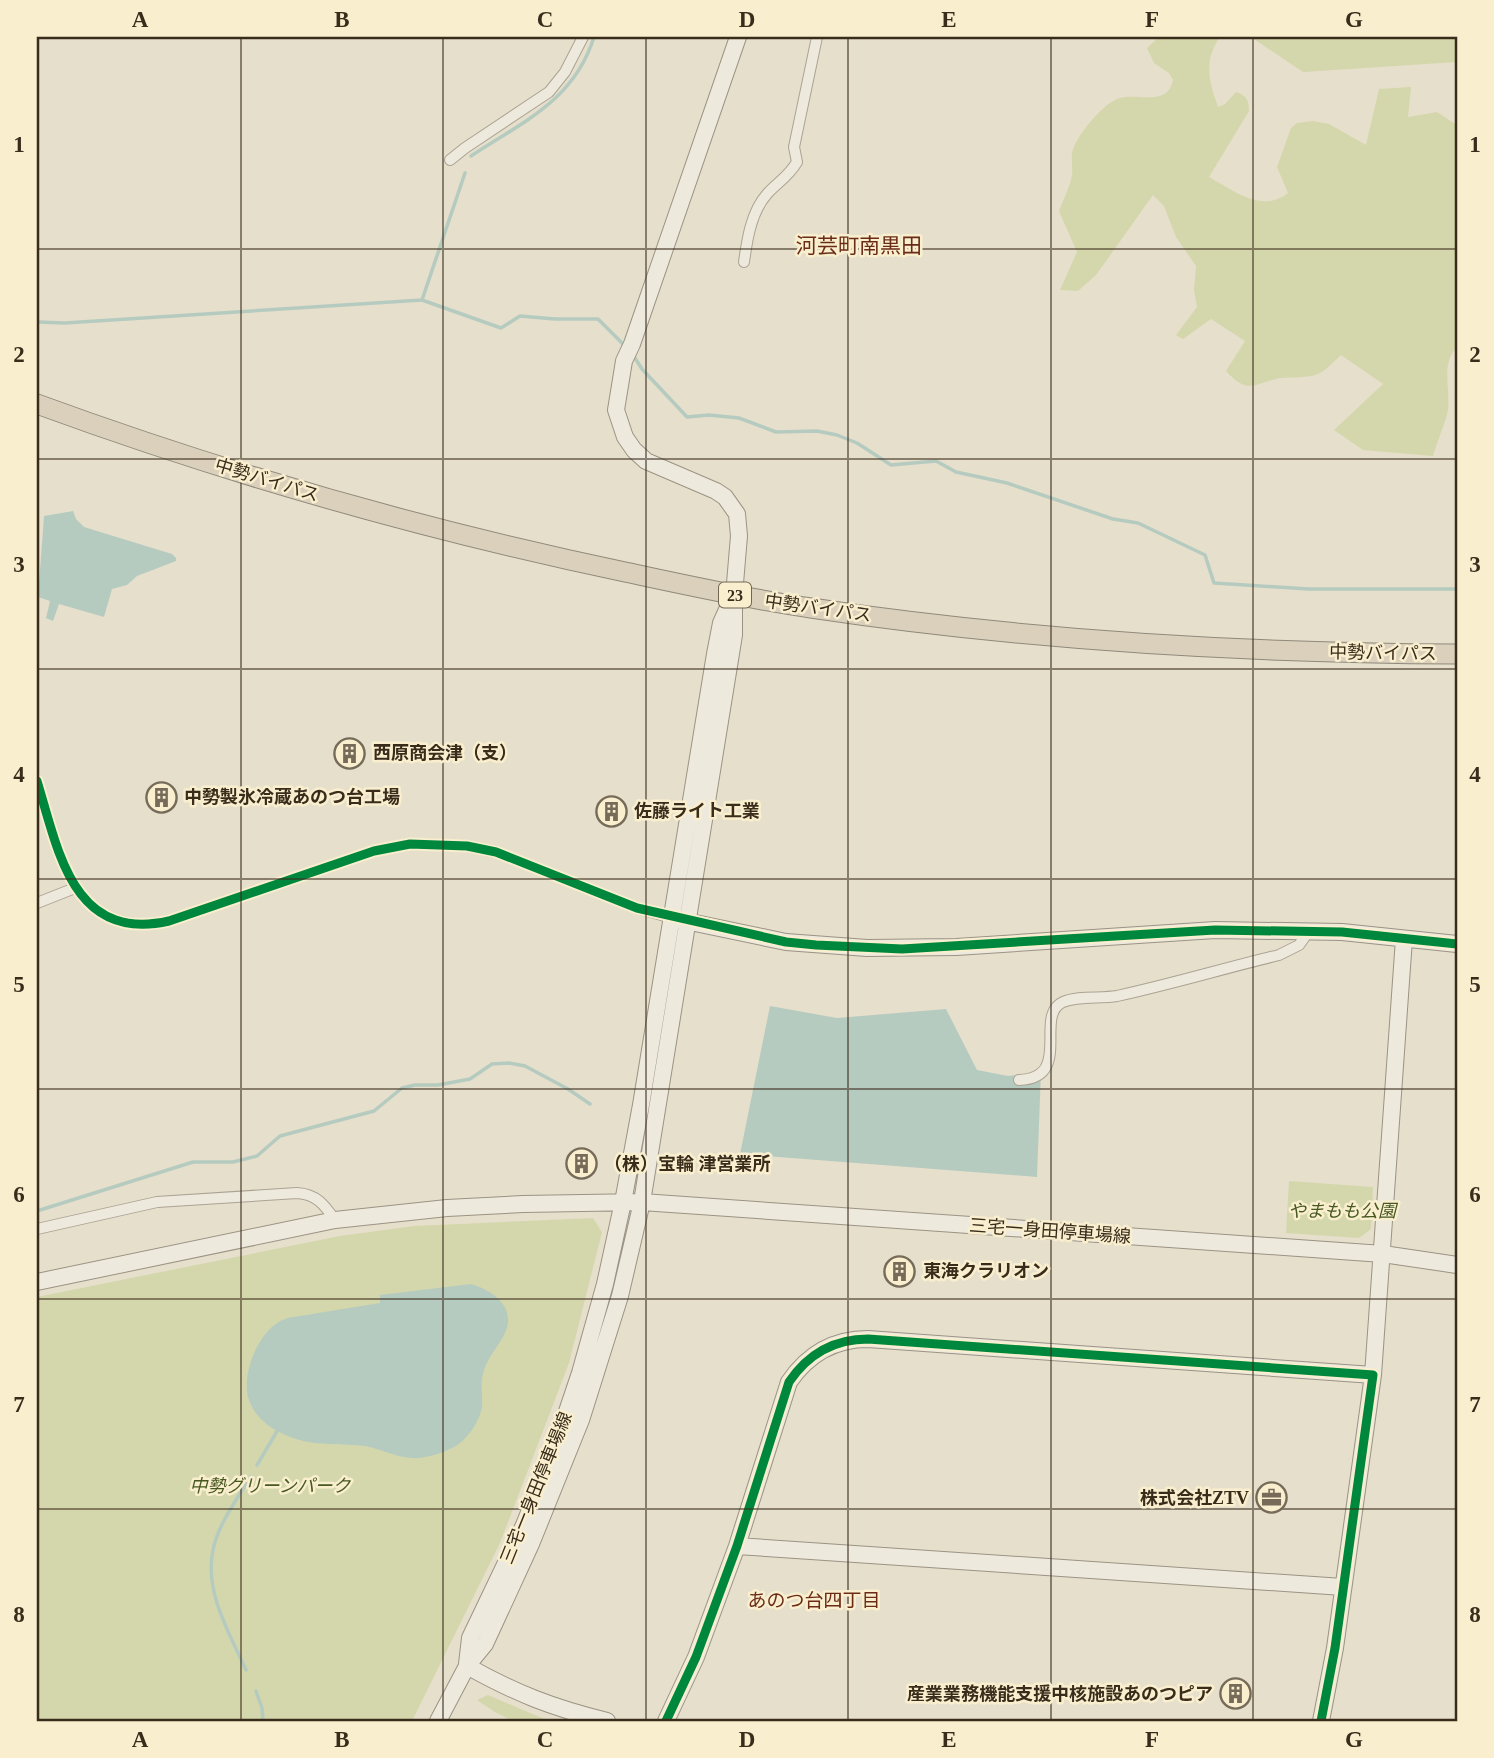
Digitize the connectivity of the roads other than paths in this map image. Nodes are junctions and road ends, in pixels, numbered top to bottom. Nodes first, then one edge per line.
1 (583, 37) edge
2 (738, 37) edge
3 (817, 37) edge
4 (450, 160) dead end
5 (744, 262) dead end
6 (37, 404) edge
7 (734, 595) junction
8 (1457, 654) edge
9 (37, 780) edge
10 (75, 888) junction
11 (37, 902) edge
12 (679, 919) junction
13 (1309, 931) junction
14 (1404, 939) junction
15 (1457, 944) edge
16 (1019, 1080) dead end
17 (623, 1202) junction
18 (642, 1202) junction
19 (335, 1220) junction
20 (37, 1229) edge
21 (1383, 1254) junction
22 (1457, 1265) edge
23 (37, 1282) edge
24 (1373, 1375) junction
25 (737, 1546) junction
26 (1343, 1587) junction
27 (467, 1667) junction
28 (438, 1721) edge
29 (607, 1721) edge
30 (666, 1721) edge
31 (1321, 1721) edge

1 - 4 street
2 - 7 street
3 - 5 street
6 - 7 highway, 中勢バイパス / 23
7 - 8 highway, 中勢バイパス / 23
7 - 12 street
9 - 10 street
10 - 11 street
10 - 12 street
12 - 13 street
12 - 17 street
12 - 18 street
13 - 14 street
13 - 16 street
14 - 15 street
14 - 21 street
17 - 18 street, 三宅一身田停車場線
17 - 19 street
17 - 27 street, 三宅一身田停車場線
18 - 21 street, 三宅一身田停車場線
18 - 27 street, 三宅一身田停車場線
19 - 20 street
19 - 23 street
21 - 22 street, 三宅一身田停車場線
21 - 24 street
24 - 25 street
24 - 26 street
25 - 26 street
25 - 30 street
26 - 31 street
27 - 28 street, 三宅一身田停車場線
27 - 29 street

